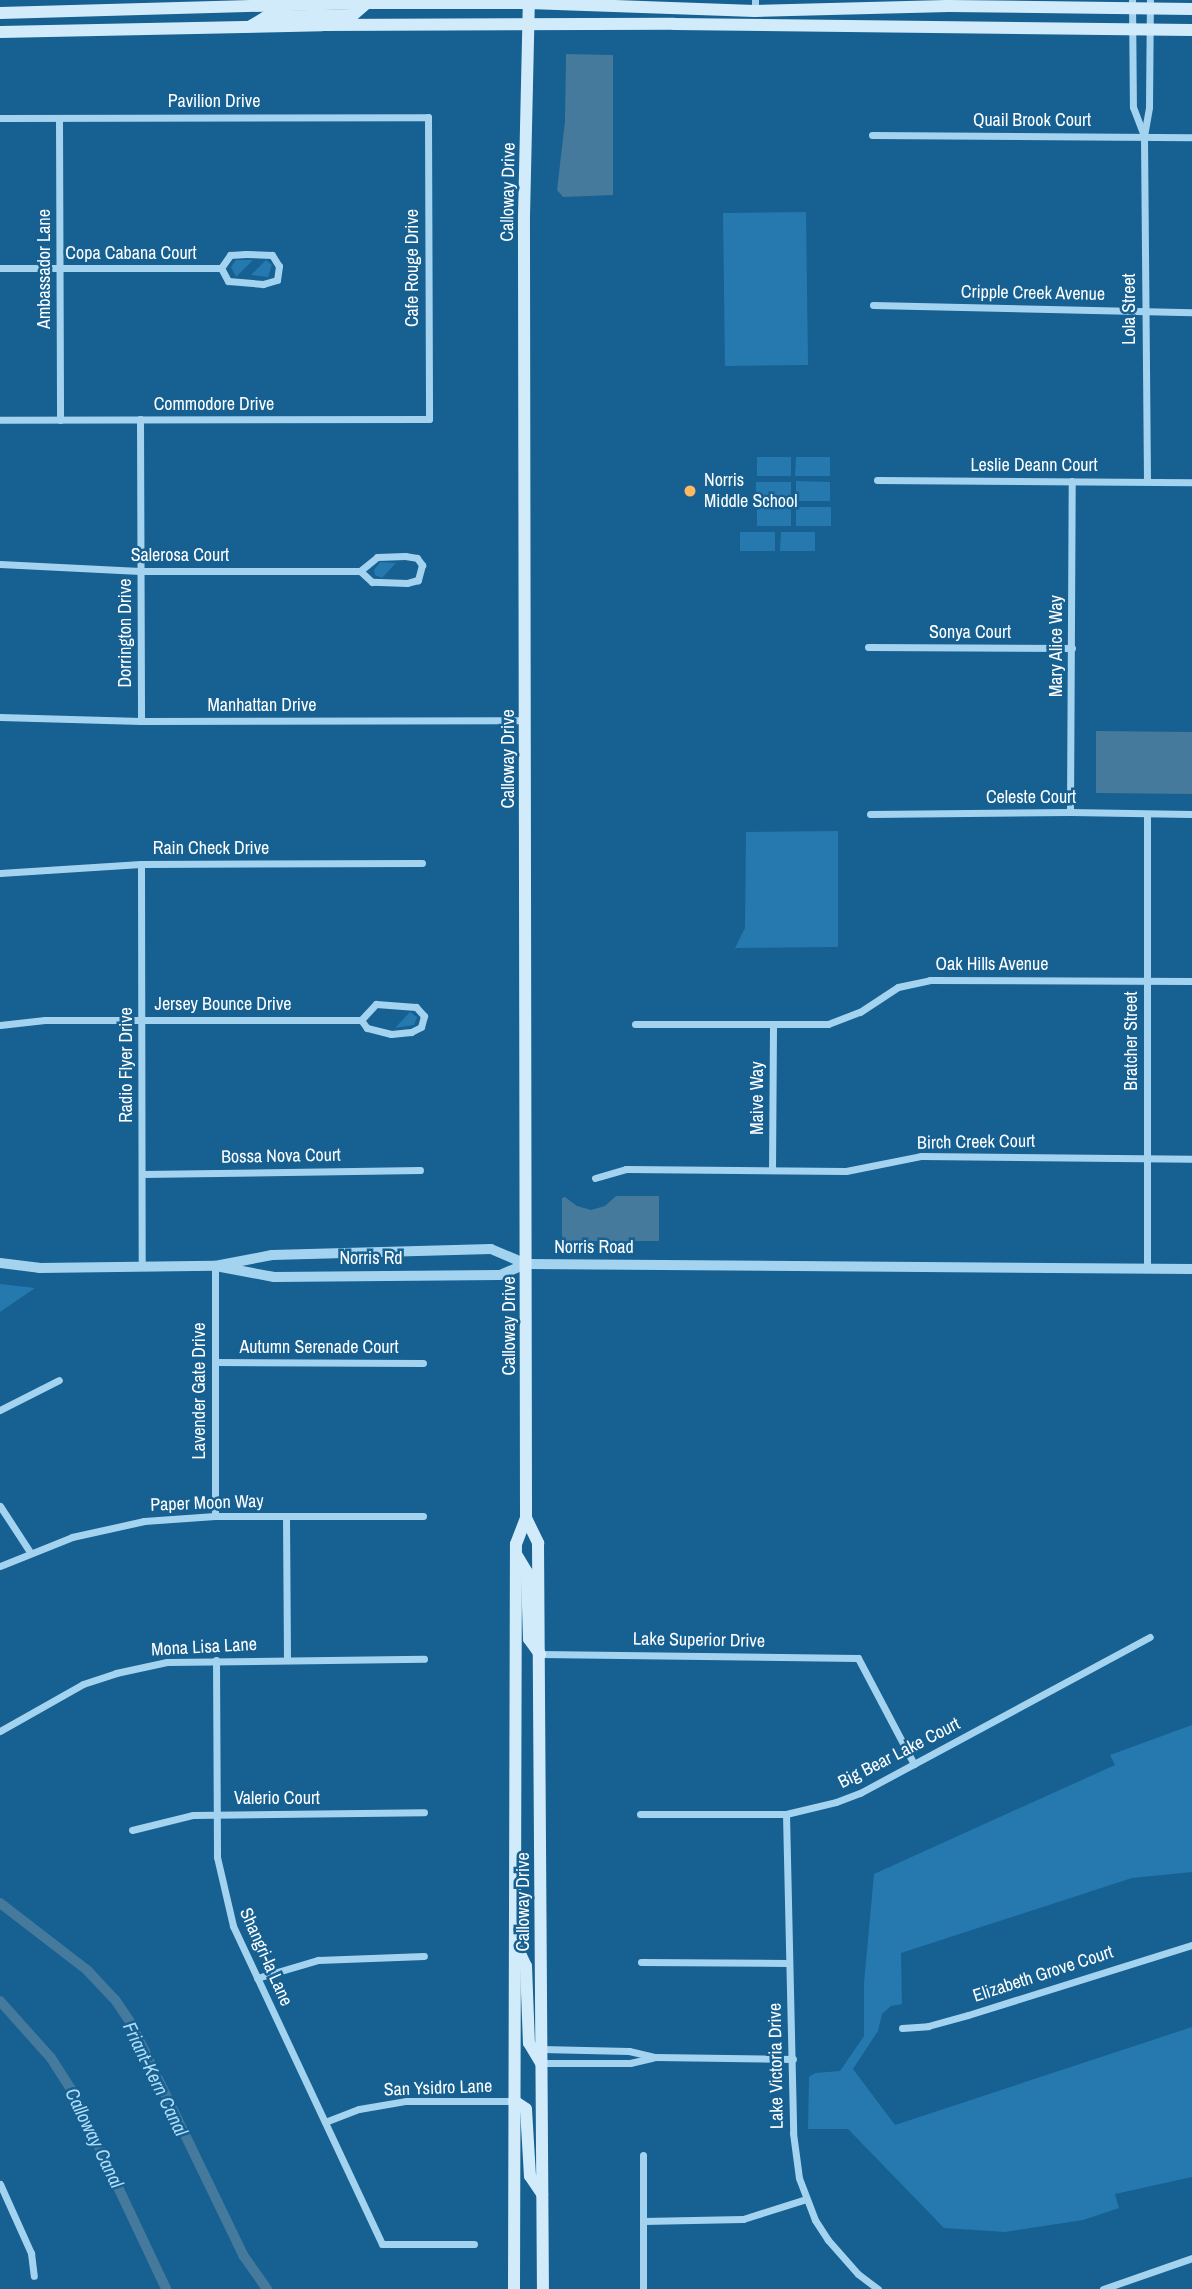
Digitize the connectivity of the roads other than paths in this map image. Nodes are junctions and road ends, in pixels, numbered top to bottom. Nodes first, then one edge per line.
1 (529, 2) edge
2 (367, 4) junction
3 (1132, 4) edge
4 (1150, 5) edge
5 (755, 6) edge
6 (1192, 9) edge
7 (85, 12) junction
8 (0, 13) edge
9 (0, 19) edge
10 (528, 26) junction
11 (251, 27) junction
12 (1132, 29) junction
13 (1150, 29) junction
14 (1192, 30) edge
15 (0, 32) edge
16 (428, 117) joint
17 (0, 118) edge
18 (59, 118) junction
19 (872, 135) dead end
20 (1144, 136) junction
21 (1192, 136) edge
22 (0, 268) edge
23 (221, 268) junction
24 (60, 269) junction
25 (873, 305) dead end
26 (1145, 312) junction
27 (1192, 312) edge
28 (140, 419) junction
29 (429, 419) joint
30 (0, 420) edge
31 (60, 420) junction
32 (877, 480) dead end
33 (1072, 481) junction
34 (1147, 481) junction
35 (1192, 482) edge
36 (0, 564) edge
37 (140, 571) junction
38 (360, 571) junction
39 (868, 647) dead end
40 (1072, 648) junction
41 (0, 718) edge
42 (525, 720) junction
43 (141, 721) junction
44 (1070, 812) junction
45 (870, 814) dead end
46 (1147, 814) junction
47 (1192, 814) edge
48 (422, 863) dead end
49 (141, 864) junction
50 (0, 873) edge
51 (1147, 981) junction
52 (1192, 981) edge
53 (141, 1020) junction
54 (361, 1020) junction
55 (635, 1024) dead end
56 (0, 1025) edge
57 (773, 1025) junction
58 (1147, 1158) junction
59 (1192, 1158) edge
60 (420, 1170) dead end
61 (772, 1170) junction
62 (142, 1174) junction
63 (594, 1178) dead end
64 (0, 1263) edge
65 (526, 1264) junction
66 (215, 1266) junction
67 (142, 1267) junction
68 (1147, 1269) junction
69 (1192, 1269) edge
70 (215, 1362) junction
71 (423, 1363) dead end
72 (59, 1380) dead end
73 (0, 1410) edge
74 (0, 1506) edge
75 (215, 1516) junction
76 (286, 1516) junction
77 (422, 1516) dead end
78 (526, 1518) junction
79 (30, 1552) junction
80 (516, 1553) junction
81 (0, 1566) edge
82 (1150, 1637) dead end
83 (540, 1654) junction
84 (424, 1659) dead end
85 (216, 1660) junction
86 (286, 1660) junction
87 (1, 1732) edge
88 (915, 1764) junction
89 (424, 1812) dead end
90 (216, 1814) junction
91 (640, 1814) dead end
92 (786, 1814) junction
93 (132, 1830) dead end
94 (515, 1944) junction
95 (1192, 1945) edge
96 (424, 1956) dead end
97 (641, 1962) dead end
98 (788, 1963) junction
99 (257, 1978) junction
100 (902, 2028) dead end
101 (541, 2049) junction
102 (655, 2057) junction
103 (793, 2059) junction
104 (541, 2063) junction
105 (514, 2101) junction
106 (325, 2122) junction
107 (643, 2155) dead end
108 (0, 2184) edge
109 (542, 2194) junction
110 (806, 2199) junction
111 (643, 2221) junction
112 (474, 2244) dead end
113 (1192, 2258) edge
114 (34, 2276) dead end
115 (1121, 2286) edge
116 (514, 2289) edge
117 (543, 2289) edge
118 (643, 2289) edge
119 (878, 2289) edge
120 (1103, 2289) edge

1 - 2 main road
1 - 5 main road
1 - 10 main road, Calloway Drive
2 - 7 main road
2 - 11 main road
3 - 4 main road
3 - 5 main road
3 - 12 street, Lola Street
4 - 6 main road
4 - 13 street, Lola Street
7 - 8 main road
7 - 9 main road
10 - 11 main road
10 - 12 main road
10 - 42 main road, Calloway Drive
11 - 15 main road
12 - 13 main road
12 - 20 street, Lola Street
13 - 14 main road
13 - 20 street, Lola Street
16 - 18 street, Pavilion Drive
16 - 29 street, Cafe Rouge Drive
17 - 18 street, Pavilion Drive
18 - 24 street, Ambassador Lane
19 - 20 street, Quail Brook Court
20 - 21 street, Quail Brook Court
20 - 26 street, Lola Street
22 - 24 street, Copa Cabana Court
23 - 23 street, Copa Cabana Court
23 - 24 street, Copa Cabana Court
24 - 31 street, Ambassador Lane
25 - 26 street, Cripple Creek Avenue
26 - 27 street, Cripple Creek Avenue
26 - 34 street, Lola Street
28 - 29 street, Commodore Drive
28 - 31 street, Commodore Drive
28 - 37 street, Dorrington Drive
30 - 31 street, Commodore Drive
32 - 33 street, Leslie Deann Court
33 - 34 street, Leslie Deann Court
33 - 40 street, Mary Alice Way
34 - 35 street, Leslie Deann Court
36 - 37 street, Salerosa Court
37 - 38 street, Salerosa Court
37 - 43 street, Dorrington Drive
38 - 38 street, Salerosa Court
39 - 40 street, Sonya Court
40 - 44 street, Mary Alice Way
41 - 43 street, Manhattan Drive
42 - 43 street, Manhattan Drive
42 - 65 main road, Calloway Drive
44 - 45 street, Celeste Court
44 - 46 street, Celeste Court
46 - 47 street, Celeste Court
46 - 51 street, Bratcher Street
48 - 49 street, Rain Check Drive
49 - 50 street, Rain Check Drive
49 - 53 street, Radio Flyer Drive
51 - 52 street, Oak Hills Avenue
51 - 57 street, Oak Hills Avenue
51 - 58 street, Bratcher Street
53 - 54 street, Jersey Bounce Drive
53 - 56 street, Jersey Bounce Drive
53 - 62 street, Radio Flyer Drive
54 - 54 street, Jersey Bounce Drive
55 - 57 street, Oak Hills Avenue
57 - 61 street, Maive Way
58 - 59 street, Birch Creek Court
58 - 61 street, Birch Creek Court
58 - 68 street, Bratcher Street
60 - 62 street, Bossa Nova Court
61 - 63 street, Birch Creek Court
62 - 67 street, Radio Flyer Drive
64 - 67 street, Norris Road
65 - 66 street, Norris Rd
65 - 66 street, Norris Road
65 - 68 street, Norris Road
65 - 78 main road, Calloway Drive
66 - 67 street, Norris Road
66 - 70 street, Lavender Gate Drive
68 - 69 street, Norris Road
70 - 71 street, Autumn Serenade Court
70 - 75 street, Lavender Gate Drive
72 - 73 street
74 - 79 street
75 - 76 street, Paper Moon Way
75 - 79 street, Paper Moon Way
76 - 77 street, Paper Moon Way
76 - 86 street
78 - 80 main road, Calloway Drive
78 - 83 main road, Calloway Drive
79 - 81 street, Paper Moon Way
80 - 83 main road
80 - 94 main road, Calloway Drive
82 - 88 street, Big Bear Lake Court
83 - 88 street, Lake Superior Drive
83 - 101 main road, Calloway Drive
84 - 86 street, Mona Lisa Lane
85 - 86 street, Mona Lisa Lane
85 - 87 street, Mona Lisa Lane
85 - 90 street, Shangri-la Lane
88 - 92 street, Big Bear Lake Court
89 - 90 street, Valerio Court
90 - 93 street, Valerio Court
90 - 99 street, Shangri-la Lane
91 - 92 street, Big Bear Lake Court
92 - 98 street, Lake Victoria Drive
94 - 104 main road
94 - 105 main road, Calloway Drive
95 - 100 street, Elizabeth Grove Court
96 - 99 street
97 - 98 street
98 - 103 street, Lake Victoria Drive
99 - 106 street, Shangri-la Lane
101 - 102 street
101 - 104 main road, Calloway Drive
102 - 103 street
102 - 104 street
103 - 110 street, Lake Victoria Drive
104 - 109 main road, Calloway Drive
105 - 106 street, San Ysidro Lane
105 - 109 main road
105 - 116 main road, Calloway Drive
106 - 112 street, Shangri-la Lane
107 - 111 street
108 - 114 street
109 - 117 main road, Calloway Drive
110 - 111 street
110 - 119 street, Lake Victoria Drive
111 - 118 street
113 - 115 street
115 - 120 street

